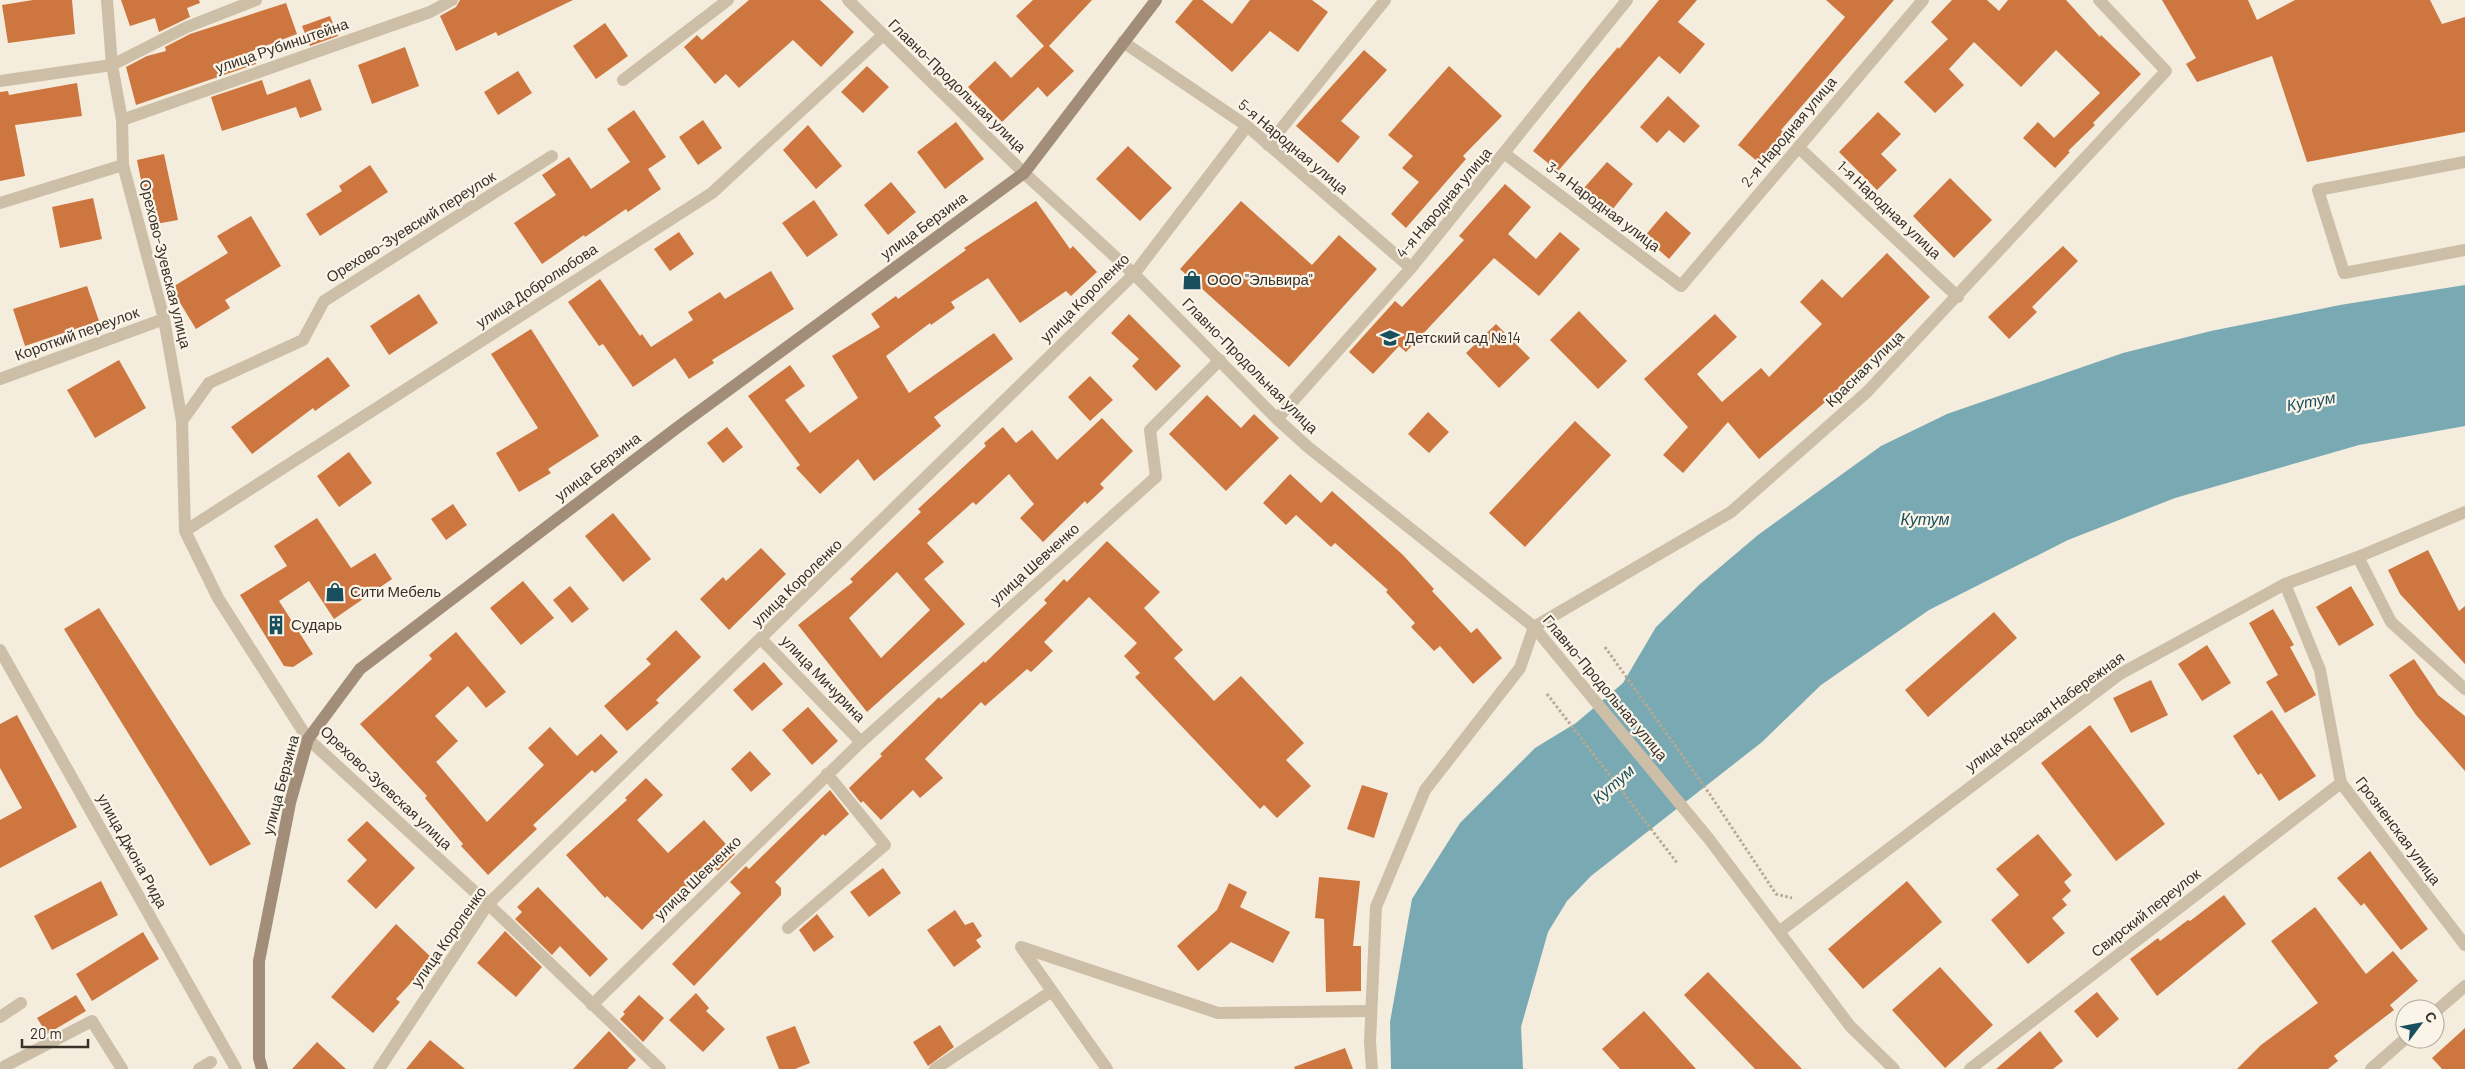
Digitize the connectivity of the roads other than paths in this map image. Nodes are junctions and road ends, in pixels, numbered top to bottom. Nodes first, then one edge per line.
1 (107, 0) edge
2 (256, 0) edge
3 (452, 0) edge
4 (728, 0) edge
5 (848, 0) edge
6 (1156, 0) edge
7 (1385, 0) edge
8 (1627, 0) edge
9 (1923, 0) edge
10 (2099, 0) edge
11 (882, 36) junction
12 (1122, 42) junction
13 (112, 65) junction
14 (623, 80) dead end
15 (0, 81) edge
16 (122, 120) junction
17 (1247, 126) junction
18 (1268, 145) junction
19 (1798, 147) junction
20 (1505, 154) junction
21 (552, 156) dead end
22 (2465, 162) edge
23 (123, 165) junction
24 (1024, 173) junction
25 (0, 203) edge
26 (2465, 250) edge
27 (1411, 268) junction
28 (1134, 274) junction
29 (1681, 286) joint
30 (1958, 297) junction
31 (164, 319) junction
32 (1220, 360) junction
33 (0, 379) edge
34 (1277, 419) junction
35 (182, 422) junction
36 (2465, 512) edge
37 (186, 531) junction
38 (2358, 557) junction
39 (2285, 584) junction
40 (1534, 626) junction
41 (762, 640) junction
42 (0, 650) edge
43 (2465, 689) edge
44 (308, 739) junction
45 (861, 742) junction
46 (827, 774) junction
47 (2341, 783) junction
48 (488, 904) junction
49 (788, 928) dead end
50 (1780, 932) junction
51 (2465, 945) edge
52 (2465, 986) edge
53 (1052, 991) junction
54 (21, 1003) dead end
55 (2445, 1003) edge
56 (592, 1005) junction
57 (1371, 1011) junction
58 (0, 1016) edge
59 (2395, 1048) edge
60 (211, 1062) dead end
61 (4, 1065) edge
62 (122, 1069) edge
63 (200, 1069) edge
64 (236, 1069) edge
65 (262, 1069) edge
66 (379, 1069) edge
67 (660, 1069) edge
68 (935, 1069) edge
69 (1107, 1069) edge
70 (1372, 1069) edge
71 (1894, 1069) edge
72 (1970, 1069) edge
73 (2370, 1069) edge

1 - 13 street, Орехово-Зуевская улица
2 - 13 street
3 - 16 street, улица Рубинштейна
4 - 14 street
5 - 11 street, Главно-Продольная улица
6 - 12 main road, улица Берзина
7 - 18 street
8 - 20 street, 4-я Народная улица
9 - 19 street, 2-я Народная улица
10 - 30 street, Красная улица
11 - 24 street, Главно-Продольная улица
11 - 37 street, улица Добролюбова
12 - 17 street, 5-я Народная улица
12 - 24 main road, улица Берзина
13 - 15 street
13 - 16 street, Орехово-Зуевская улица
16 - 23 street, Орехово-Зуевская улица
17 - 18 street, 5-я Народная улица
17 - 28 street, улица Короленко
18 - 27 street, 5-я Народная улица
19 - 29 street, 2-я Народная улица
19 - 30 street, 1-я Народная улица
20 - 27 street, 4-я Народная улица
20 - 29 street, 3-я Народная улица
21 - 35 street, Орехово-Зуевский переулок
22 - 26 street
23 - 25 street
23 - 31 street, Орехово-Зуевская улица
24 - 28 street, Главно-Продольная улица
24 - 44 main road, улица Берзина
27 - 34 street, 4-я Народная улица
28 - 32 street, Главно-Продольная улица
28 - 41 street, улица Короленко
30 - 40 street, Красная улица
31 - 33 street, Короткий переулок
31 - 35 street, Орехово-Зуевская улица
32 - 34 street, Главно-Продольная улица
32 - 45 street, улица Шевченко
34 - 40 street, Главно-Продольная улица
35 - 37 street, Орехово-Зуевская улица
36 - 38 street, улица Красная Набережная
37 - 44 street, Орехово-Зуевская улица
38 - 39 street, улица Красная Набережная
38 - 43 street
39 - 47 street, Грозненская улица
39 - 50 street, улица Красная Набережная
40 - 50 street, Главно-Продольная улица
40 - 57 street
41 - 45 street, улица Мичурина
41 - 48 street, улица Короленко
42 - 64 street, улица Джона Рида
44 - 48 street, Орехово-Зуевская улица
44 - 65 main road, улица Берзина
45 - 46 street, улица Шевченко
46 - 49 street
46 - 56 street, улица Шевченко
47 - 51 street, Грозненская улица
47 - 72 street, Свирский переулок
48 - 56 street, Орехово-Зуевская улица
48 - 66 street, улица Короленко
50 - 71 street
52 - 55 street
53 - 57 street
53 - 68 street
53 - 69 street
54 - 58 street
56 - 67 street, Орехово-Зуевская улица
57 - 70 street
59 - 73 street
60 - 63 street
61 - 62 street

